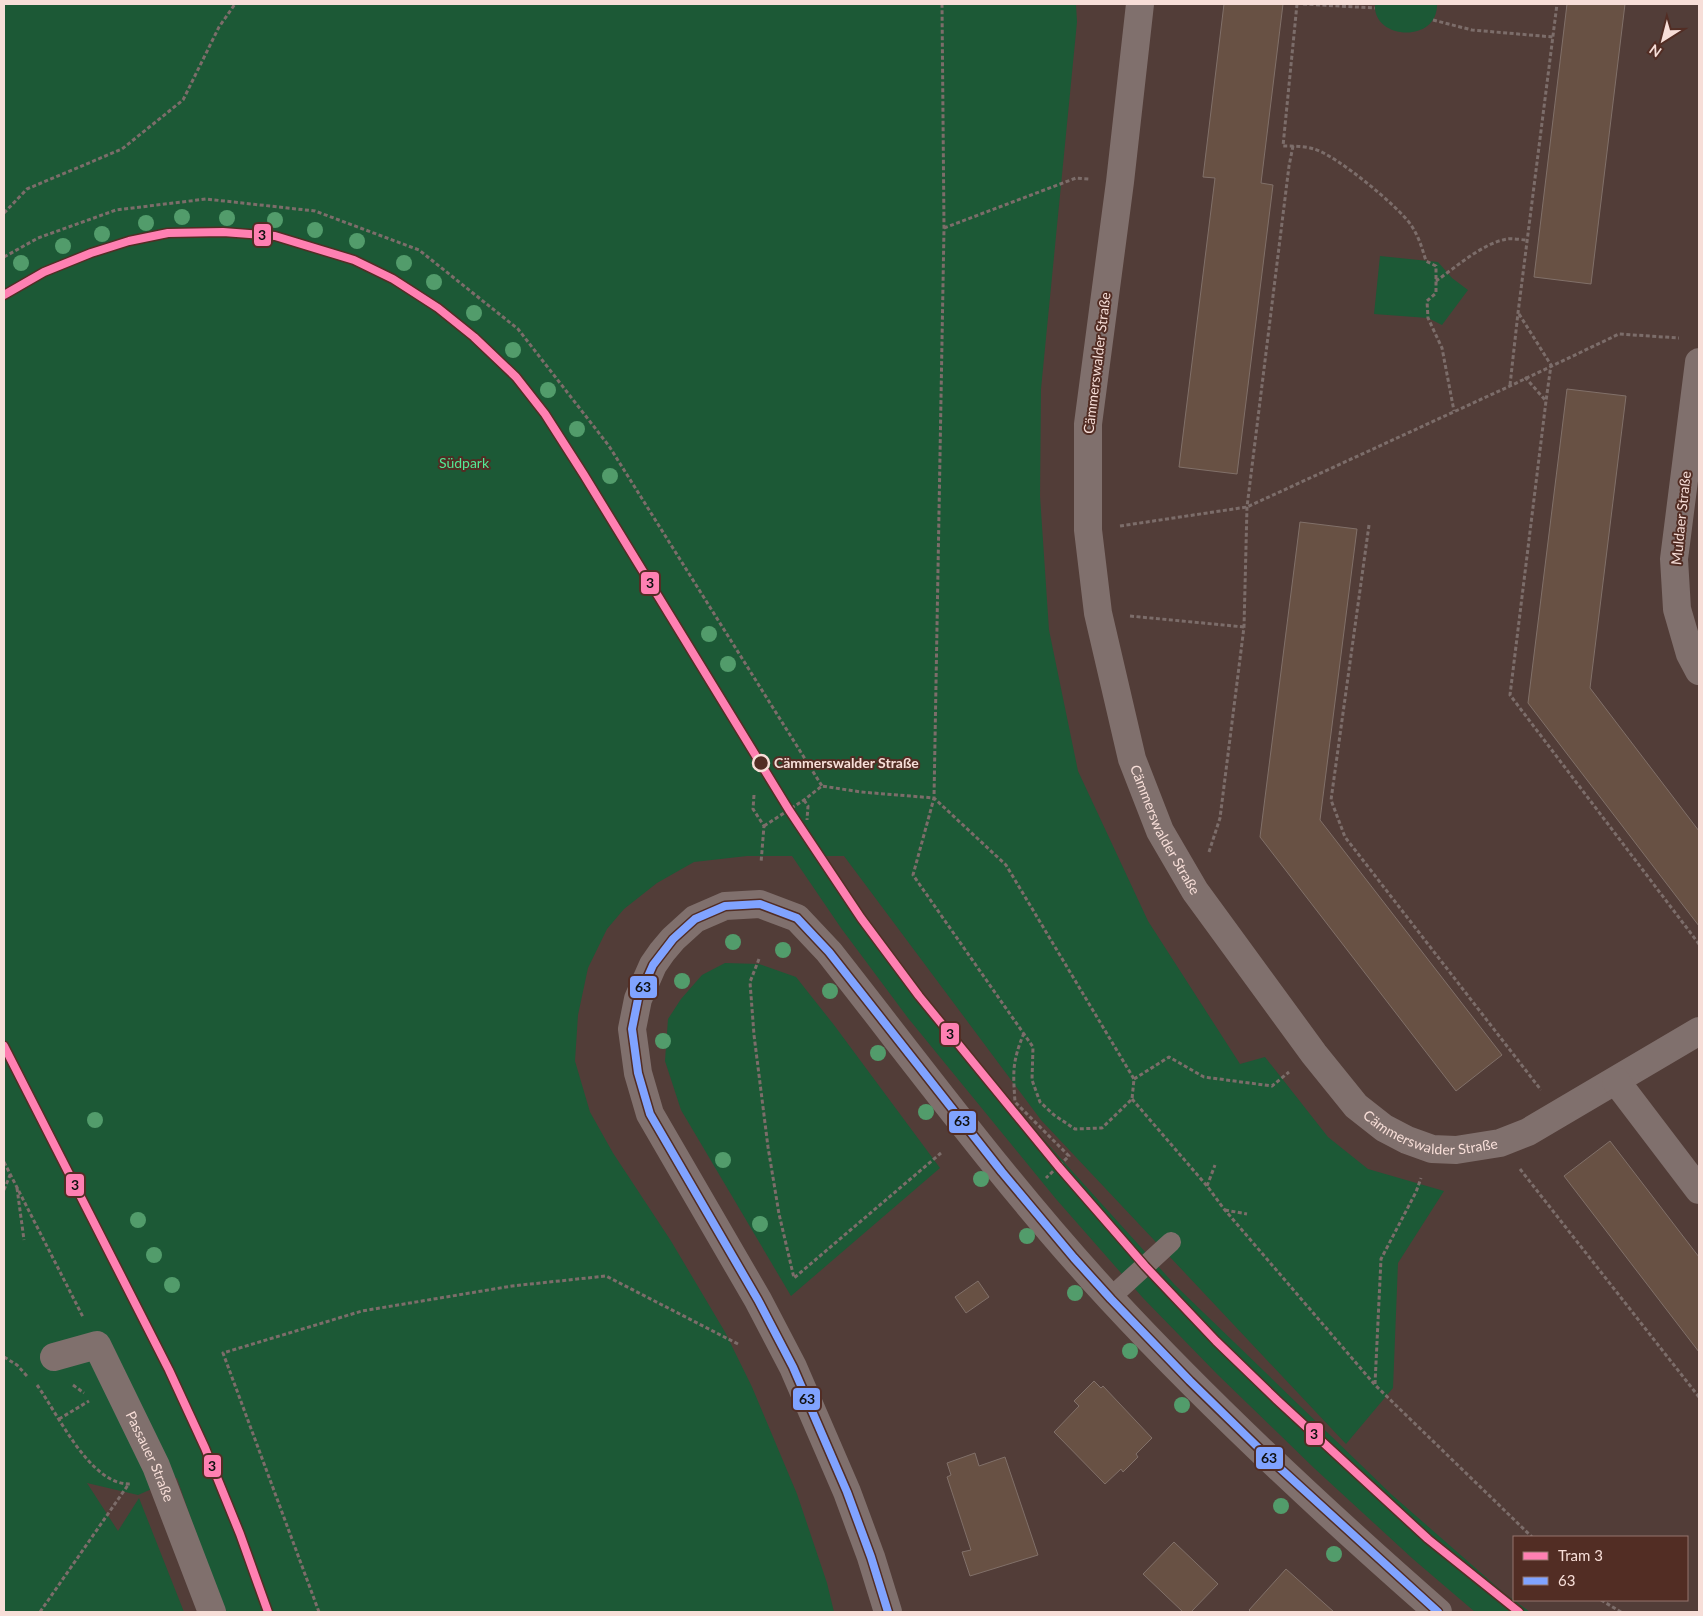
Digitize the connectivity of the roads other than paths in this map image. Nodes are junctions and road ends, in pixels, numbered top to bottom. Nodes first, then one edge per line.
1 (1140, 4) edge
2 (1699, 362) edge
3 (1699, 670) edge
4 (1699, 1031) edge
5 (1616, 1081) junction
6 (1699, 1190) edge
7 (1171, 1242) dead end
8 (1110, 1298) junction
9 (54, 1357) dead end
10 (212, 1612) edge
11 (888, 1612) edge
12 (1438, 1612) edge

1 - 5 street, Cämmerswalder Straße
2 - 3 street, Muldaer Straße
4 - 5 street, Cämmerswalder Straße
5 - 6 street
7 - 8 lane
8 - 11 street
8 - 12 street
9 - 10 street, Passauer Straße

